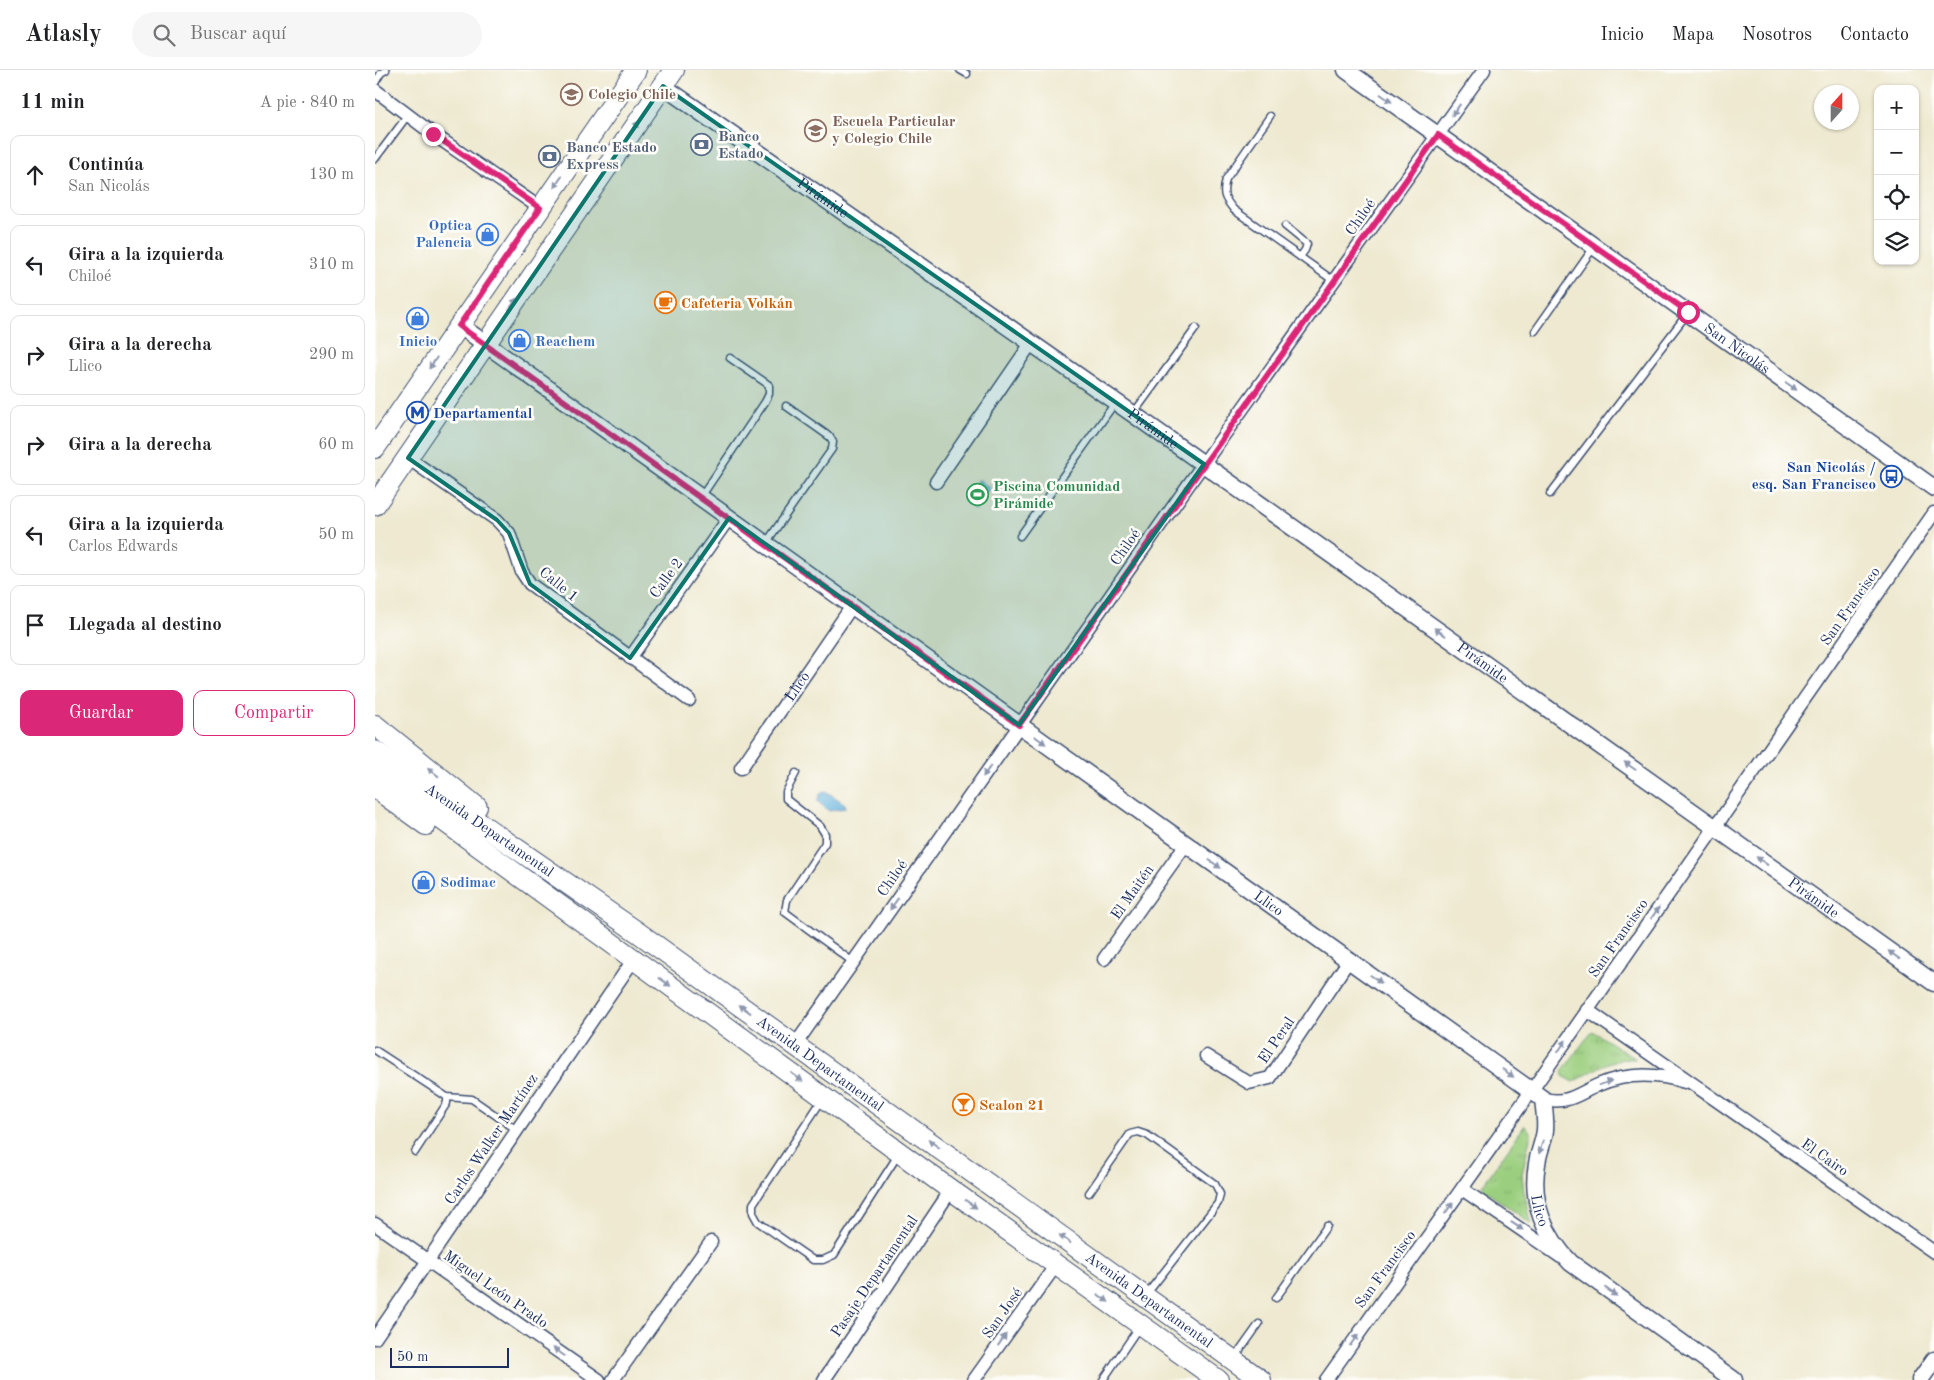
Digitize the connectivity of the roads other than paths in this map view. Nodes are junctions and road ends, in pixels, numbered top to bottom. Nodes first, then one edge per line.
1 (386, 70) edge
2 (961, 70) edge
3 (1346, 70) edge
4 (1484, 70) edge
5 (635, 72) edge
6 (967, 74) dead end
7 (669, 78) edge
8 (375, 83) edge
9 (375, 90) edge
10 (408, 115) junction
11 (1269, 116) dead end
12 (1438, 135) junction
13 (375, 159) edge
14 (540, 208) junction
15 (1285, 226) dead end
16 (1595, 246) junction
17 (1300, 257) junction
18 (1334, 281) junction
19 (1688, 312) junction
20 (459, 326) junction
21 (1196, 328) dead end
22 (1535, 331) dead end
23 (1032, 342) junction
24 (485, 344) junction
25 (730, 358) dead end
26 (1116, 401) junction
27 (786, 406) dead end
28 (1133, 414) junction
29 (378, 435) edge
30 (408, 458) junction
31 (1204, 464) junction
32 (936, 482) dead end
33 (1934, 488) edge
34 (1550, 494) dead end
35 (700, 498) junction
36 (375, 506) edge
37 (1934, 513) edge
38 (729, 518) junction
39 (1020, 536) dead end
40 (765, 544) junction
41 (852, 606) junction
42 (630, 658) junction
43 (689, 700) dead end
44 (375, 725) edge
45 (1019, 725) junction
46 (375, 752) edge
47 (741, 768) dead end
48 (375, 771) edge
49 (796, 774) dead end
50 (375, 788) edge
51 (1716, 828) junction
52 (1186, 844) junction
53 (636, 931) junction
54 (612, 942) junction
55 (634, 959) junction
56 (1104, 960) dead end
57 (1349, 960) junction
58 (853, 962) junction
59 (1934, 983) edge
60 (1587, 1010) junction
61 (795, 1045) junction
62 (375, 1050) edge
63 (1206, 1056) dead end
64 (1698, 1088) junction
65 (1538, 1094) junction
66 (447, 1097) junction
67 (824, 1097) junction
68 (517, 1130) junction
69 (415, 1152) dead end
70 (900, 1152) junction
71 (1462, 1189) junction
72 (951, 1190) junction
73 (1089, 1193) dead end
74 (375, 1224) edge
75 (1327, 1226) dead end
76 (711, 1242) dead end
77 (1934, 1252) edge
78 (428, 1261) junction
79 (1571, 1263) junction
80 (1056, 1265) junction
81 (1145, 1297) junction
82 (1276, 1298) dead end
83 (1259, 1324) dead end
84 (1141, 1325) junction
85 (375, 1338) edge
86 (1233, 1360) junction
87 (1934, 1360) edge
88 (599, 1380) edge
89 (613, 1380) edge
90 (824, 1380) edge
91 (974, 1380) edge
92 (1103, 1380) edge
93 (1218, 1380) edge
94 (1261, 1380) edge
95 (1326, 1380) edge
96 (1734, 1380) edge
97 (1920, 1380) edge

1 - 8 lane
2 - 6 lane
3 -> 12 street, San Nicolás
4 -> 12 street, Chiloé
5 - 7 main road
5 -> 14 main road
7 - 23 street, Pirámide
24 -> 7 main road
9 - 10 street
10 - 13 lane
10 - 14 street
11 - 17 lane
12 - 16 street, San Nicolás
12 - 18 street, Chiloé
14 - 20 main road
15 - 17 lane
16 - 19 street, San Nicolás
16 - 22 lane
17 - 18 lane
18 - 31 street, Chiloé
19 -> 33 street, San Nicolás
19 - 34 lane
20 - 24 street, Llico
20 -> 29 main road
21 - 28 lane
23 - 26 street, Pirámide
23 - 32 street
24 - 30 main road
24 - 35 street, Llico
25 - 35 lane
26 - 28 street, Pirámide
26 - 39 lane
27 - 40 lane
28 - 31 street, Pirámide
30 - 36 main road
42 -> 30 street, Calle 1
31 - 45 street, Chiloé
51 -> 31 street, Pirámide
35 - 38 street, Llico
37 - 51 street, San Francisco
38 - 40 street, Llico
38 -> 42 street, Calle 2
40 - 41 street, Llico
41 - 45 street, Llico
41 - 47 street, Llico
42 - 43 street, Calle 1
53 -> 44 main road
45 -> 52 street, Llico
45 -> 58 street, Chiloé
46 - 53 main road, Avenida Departamental
48 - 54 main road, Avenida Departamental
49 - 58 lane
50 - 54 main road
59 -> 51 street, Pirámide
60 -> 51 street, San Francisco
52 - 56 street, El Maitén
52 -> 57 street, Llico
61 -> 53 main road, Avenida Departamental
54 - 55 main road, Avenida Departamental
55 -> 67 main road, Avenida Departamental
55 - 68 street, Carlos Walker Martínez
57 - 63 street, El Peral
57 -> 65 street, Llico
58 - 61 street, Chiloé
60 - 64 street, El Cairo
65 -> 60 street, San Francisco
81 -> 61 main road, Avenida Departamental
62 - 66 lane
65 -> 64 street, El Cairo
64 - 77 street, El Cairo
65 - 71 street, San Francisco
65 -> 79 street, Llico
66 - 68 lane
66 - 69 lane
67 - 70 main road, Avenida Departamental
67 - 70 lane
68 - 78 street, Carlos Walker Martínez
70 - 72 main road, Avenida Departamental
71 -> 79 street, Llico
95 -> 71 street, San Francisco
72 -> 80 main road, Avenida Departamental
72 - 90 street, Pasaje Departamental
73 - 81 lane
74 - 78 street, Miguel León Prado
75 - 82 lane
76 - 89 street
78 - 85 street, Carlos Walker Martínez
88 -> 78 street, Miguel León Prado
79 -> 96 street, Llico
80 -> 84 main road, Avenida Departamental
91 -> 80 street, San José
81 - 86 main road, Avenida Departamental
83 - 86 lane
84 - 92 lane
84 - 93 main road, Avenida Departamental
86 - 94 main road, Avenida Departamental
87 - 97 street

